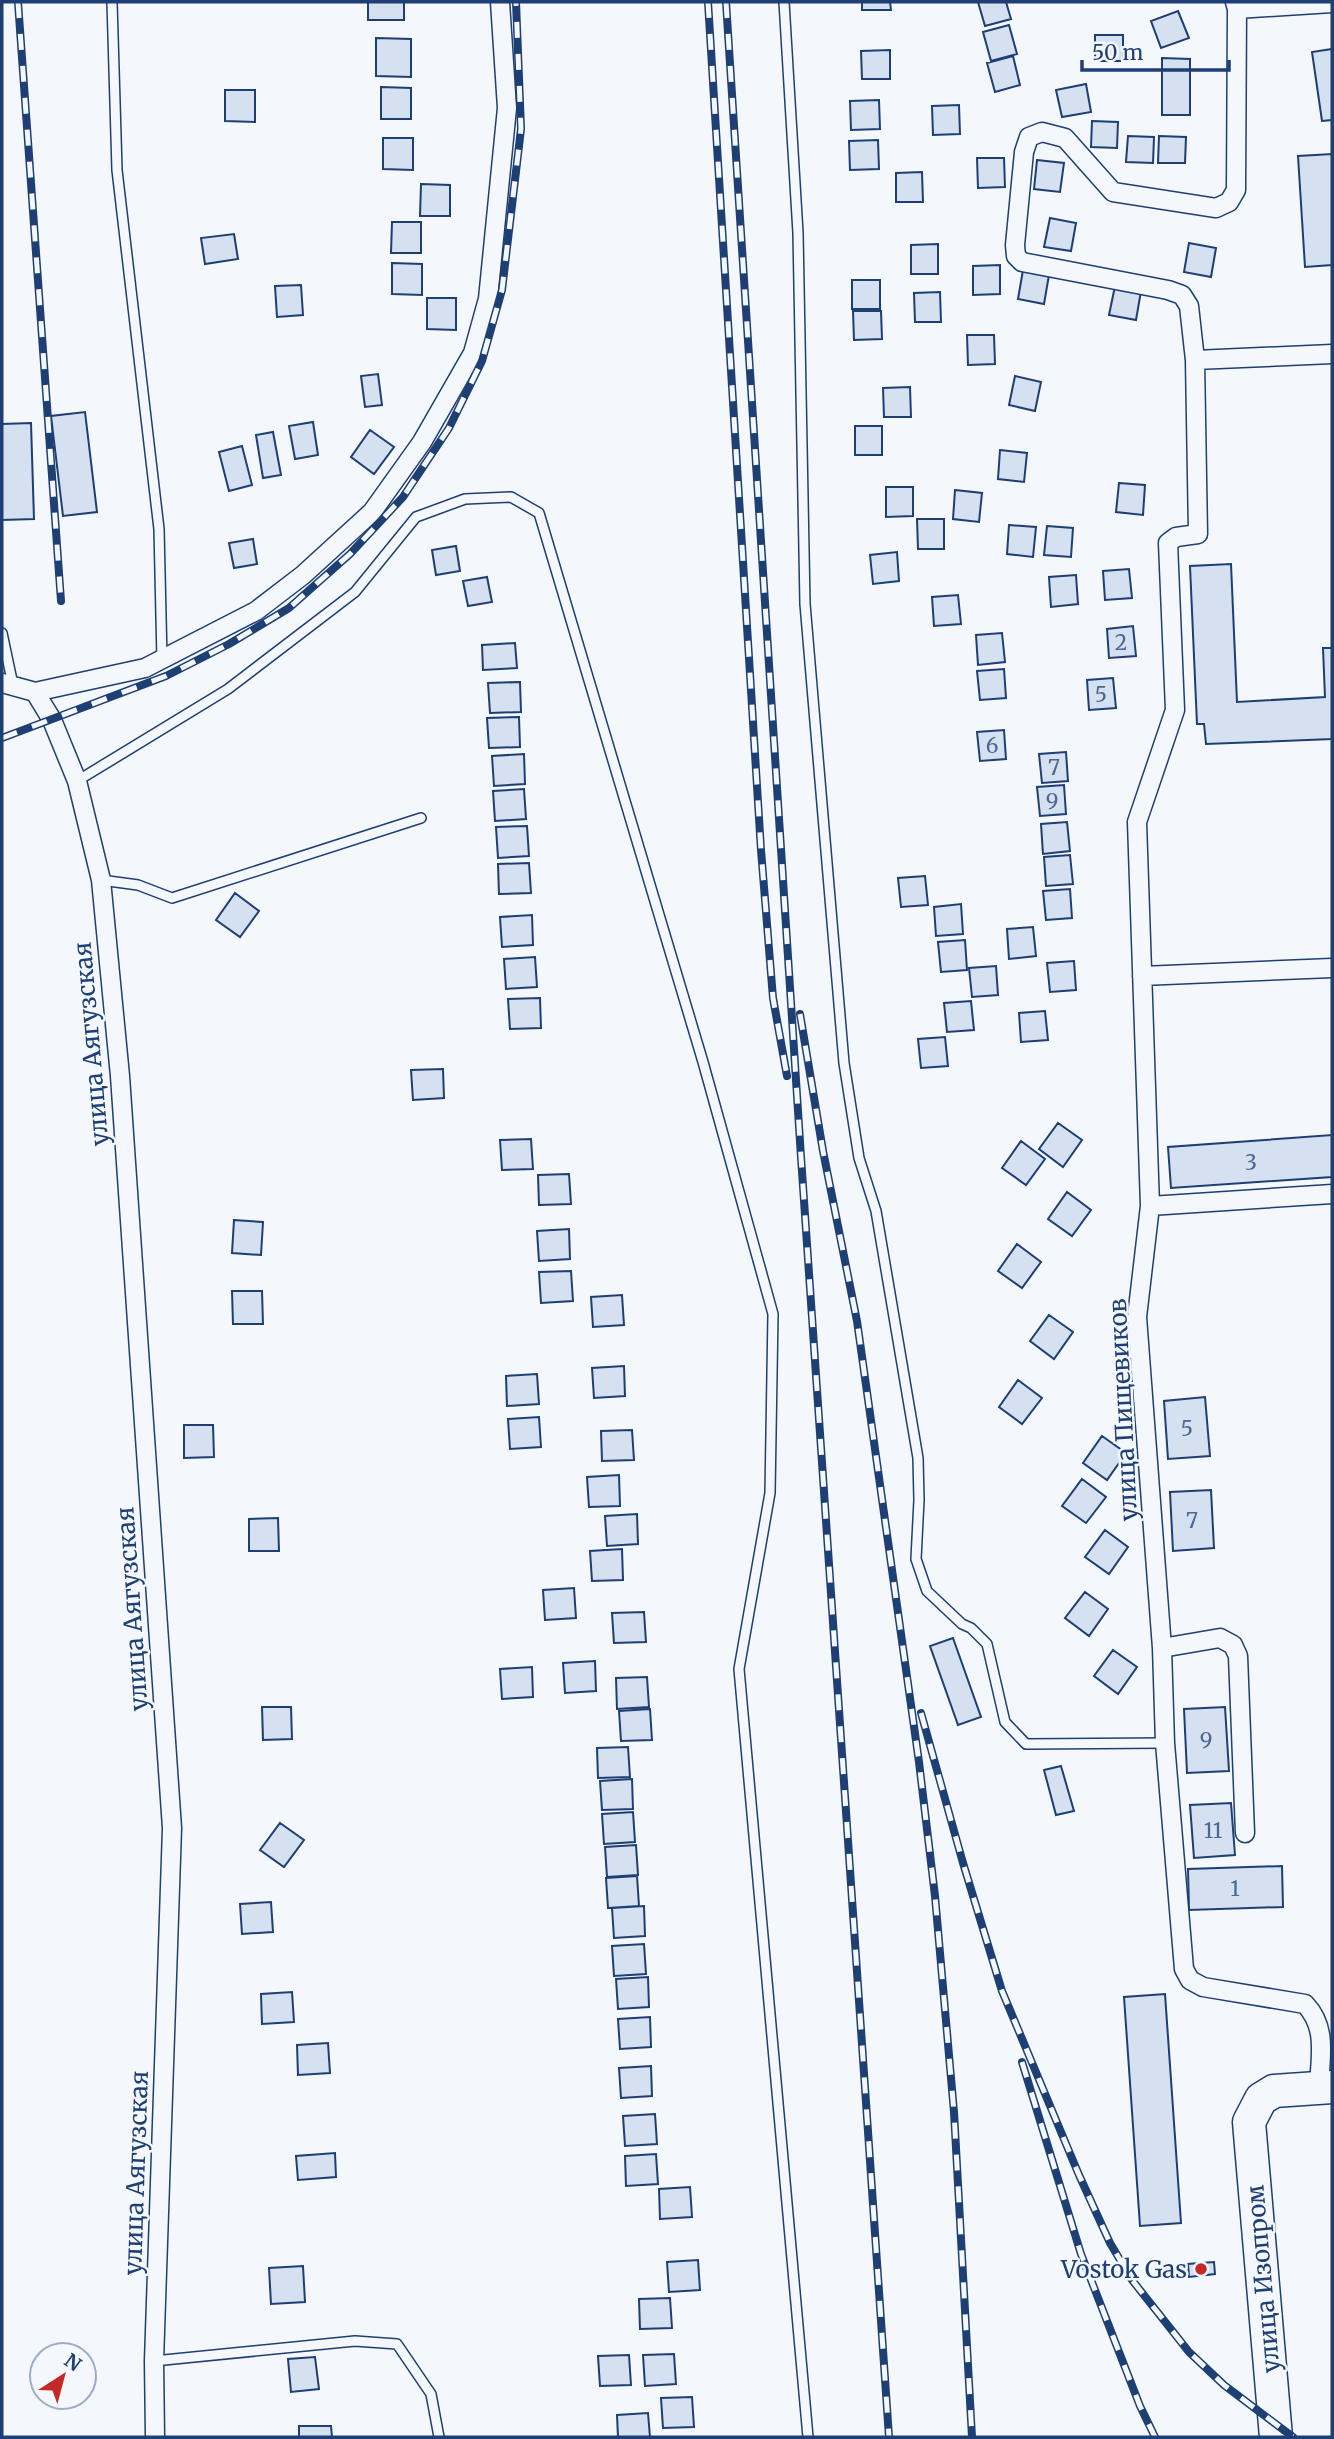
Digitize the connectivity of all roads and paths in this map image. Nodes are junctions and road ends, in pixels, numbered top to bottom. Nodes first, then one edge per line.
1 (112, 2) edge
2 (500, 2) edge
3 (784, 2) edge
4 (1332, 3) edge
5 (1236, 5) edge
6 (1332, 354) edge
7 (1195, 360) junction
8 (2, 633) edge
9 (162, 660) junction
10 (7, 684) edge
11 (35, 691) junction
12 (78, 782) junction
13 (421, 818) dead end
14 (101, 880) junction
15 (1332, 968) edge
16 (1142, 976) junction
17 (1332, 1194) edge
18 (1150, 1206) junction
19 (1162, 1648) junction
20 (1165, 1743) junction
21 (1245, 1833) dead end
22 (1326, 2087) edge
23 (154, 2361) junction
24 (155, 2437) edge
25 (439, 2437) edge
26 (808, 2437) edge
27 (1276, 2437) edge

1 - 9 lane
2 - 9 street
3 - 20 lane
4 - 5 street
5 - 7 street
6 - 7 street
7 - 16 street, улица Пищевиков
8 - 10 lane
9 - 11 street
10 - 11 street
11 - 12 street, улица Аягузская
12 - 14 street, улица Аягузская
12 - 26 lane
13 - 14 lane
14 - 23 street, улица Аягузская
15 - 16 street
16 - 18 street, улица Пищевиков
17 - 18 street
18 - 19 street, улица Пищевиков
19 - 20 street, улица Пищевиков
19 - 21 street
20 - 22 street, улица Пищевиков
22 - 27 highway, улица Изопром
23 - 24 street, улица Аягузская
23 - 25 lane

